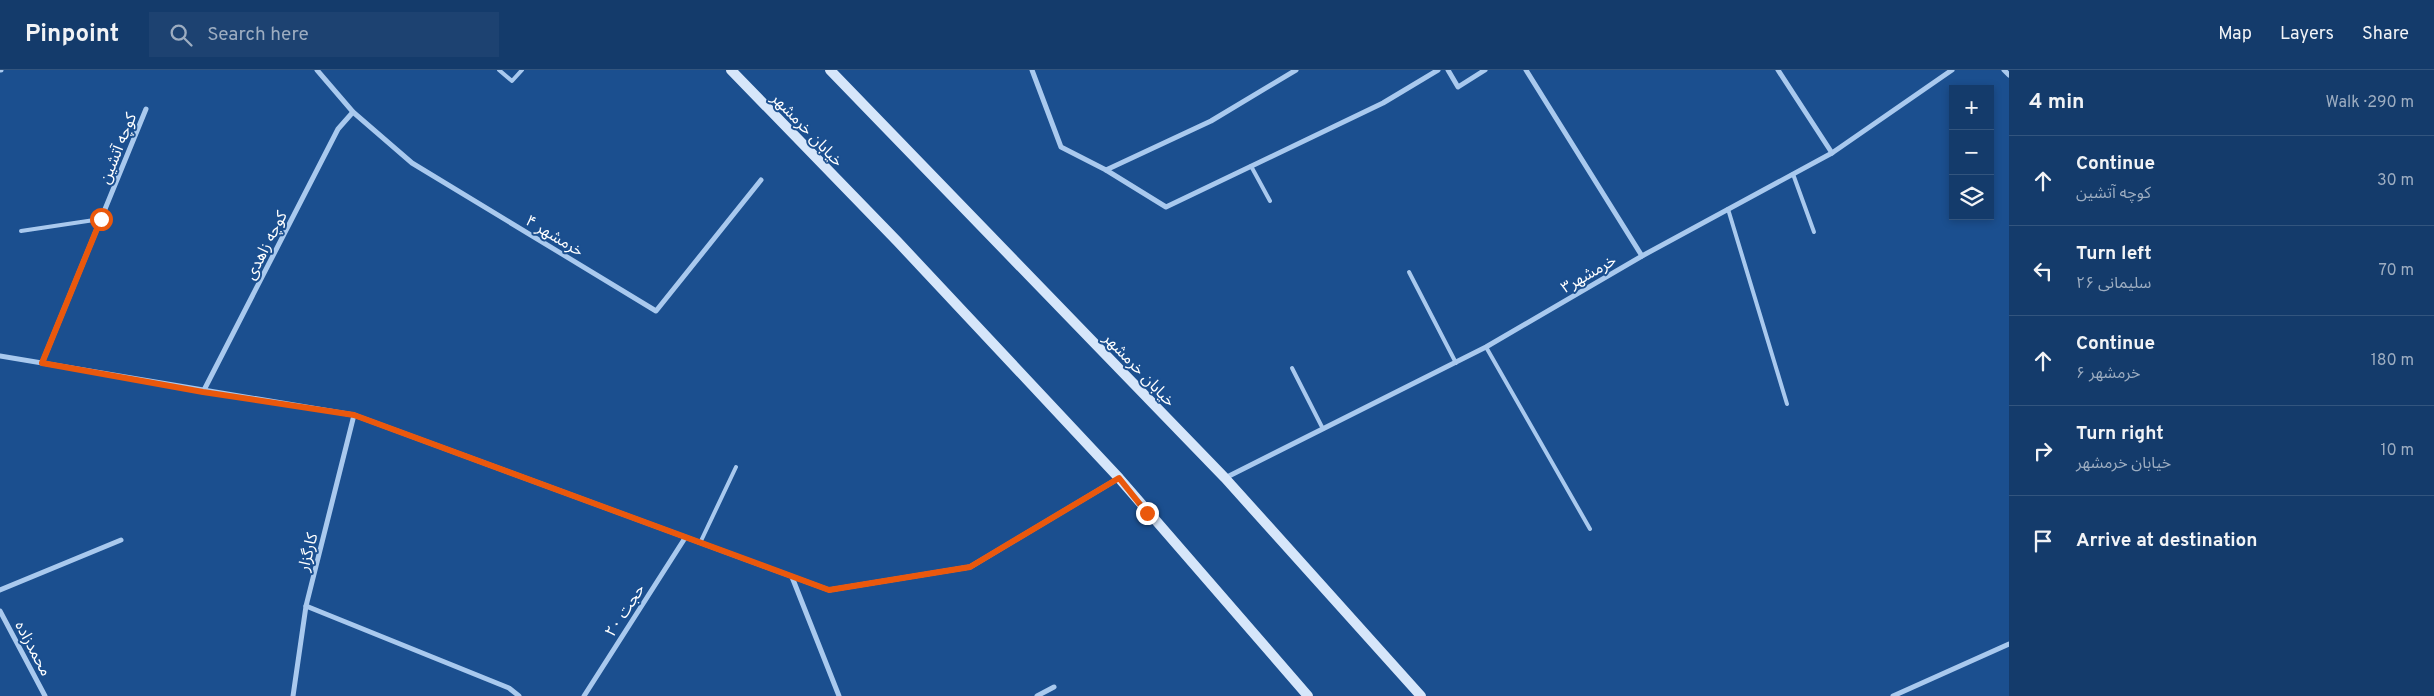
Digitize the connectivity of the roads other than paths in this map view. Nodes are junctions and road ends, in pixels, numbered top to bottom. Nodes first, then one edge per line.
1 (317, 70) edge
2 (499, 70) edge
3 (522, 70) edge
4 (731, 70) edge
5 (830, 70) edge
6 (1032, 70) edge
7 (1296, 70) edge
8 (1438, 70) edge
9 (1448, 70) edge
10 (1486, 70) edge
11 (1526, 70) edge
12 (1778, 70) edge
13 (1952, 70) edge
14 (2004, 70) edge
15 (2009, 74) edge
16 (146, 108) dead end
17 (353, 112) junction
18 (1832, 152) junction
19 (1251, 166) junction
20 (1106, 170) junction
21 (1793, 174) junction
22 (761, 180) dead end
23 (1270, 201) dead end
24 (1728, 209) junction
25 (101, 219) junction
26 (21, 231) dead end
27 (1814, 232) dead end
28 (1642, 256) junction
29 (1409, 272) dead end
30 (1486, 347) junction
31 (0, 356) edge
32 (42, 363) junction
33 (1456, 364) junction
34 (1292, 368) dead end
35 (203, 392) junction
36 (1787, 404) dead end
37 (354, 415) junction
38 (1323, 429) junction
39 (736, 467) dead end
40 (1119, 478) junction
41 (1225, 478) junction
42 (1590, 529) dead end
43 (685, 538) junction
44 (121, 540) dead end
45 (700, 543) junction
46 (792, 577) junction
47 (0, 590) edge
48 (306, 606) junction
49 (0, 611) edge
50 (2009, 644) edge
51 (1054, 686) dead end
52 (45, 696) edge
53 (293, 696) edge
54 (519, 696) edge
55 (584, 696) edge
56 (839, 696) edge
57 (1037, 696) edge
58 (1308, 696) edge
59 (1421, 696) edge
60 (1893, 696) edge

1 - 17 street, خرمشهر ۴
2 - 3 lane
4 - 40 main road, خیابان خرمشهر
5 - 41 main road, خیابان خرمشهر
6 - 20 street
7 - 20 street
8 - 19 street
9 - 10 street
11 - 28 street
12 - 18 street
13 - 18 street, خرمشهر۳
14 - 15 street
16 - 25 street, کوچه آتشین
17 - 22 street, خرمشهر ۴
17 - 35 street, کوچه زاهدی
18 - 21 street, خرمشهر۳
19 - 20 street
19 - 23 lane
21 - 24 street, خرمشهر۳
21 - 27 lane
24 - 28 street, خرمشهر۳
24 - 36 lane
25 - 26 lane
25 - 32 street, کوچه آتشین
28 - 30 street, خرمشهر۳
29 - 33 lane
30 - 33 street, خرمشهر۳
30 - 42 lane
31 - 32 street
32 - 35 street
33 - 38 street, خرمشهر۳
34 - 38 lane
35 - 37 street
37 - 43 street
37 - 48 street, کارگزار
38 - 41 street, خرمشهر۳
39 - 45 lane
40 - 46 street
40 - 58 main road, خیابان خرمشهر
41 - 59 main road, خیابان خرمشهر
43 - 45 street
43 - 55 street, حجت ۲۰
44 - 47 street
45 - 46 street
46 - 56 street
48 - 53 street, کارگزار
48 - 54 street
49 - 52 street, محمدزاده
50 - 60 street
51 - 57 street

